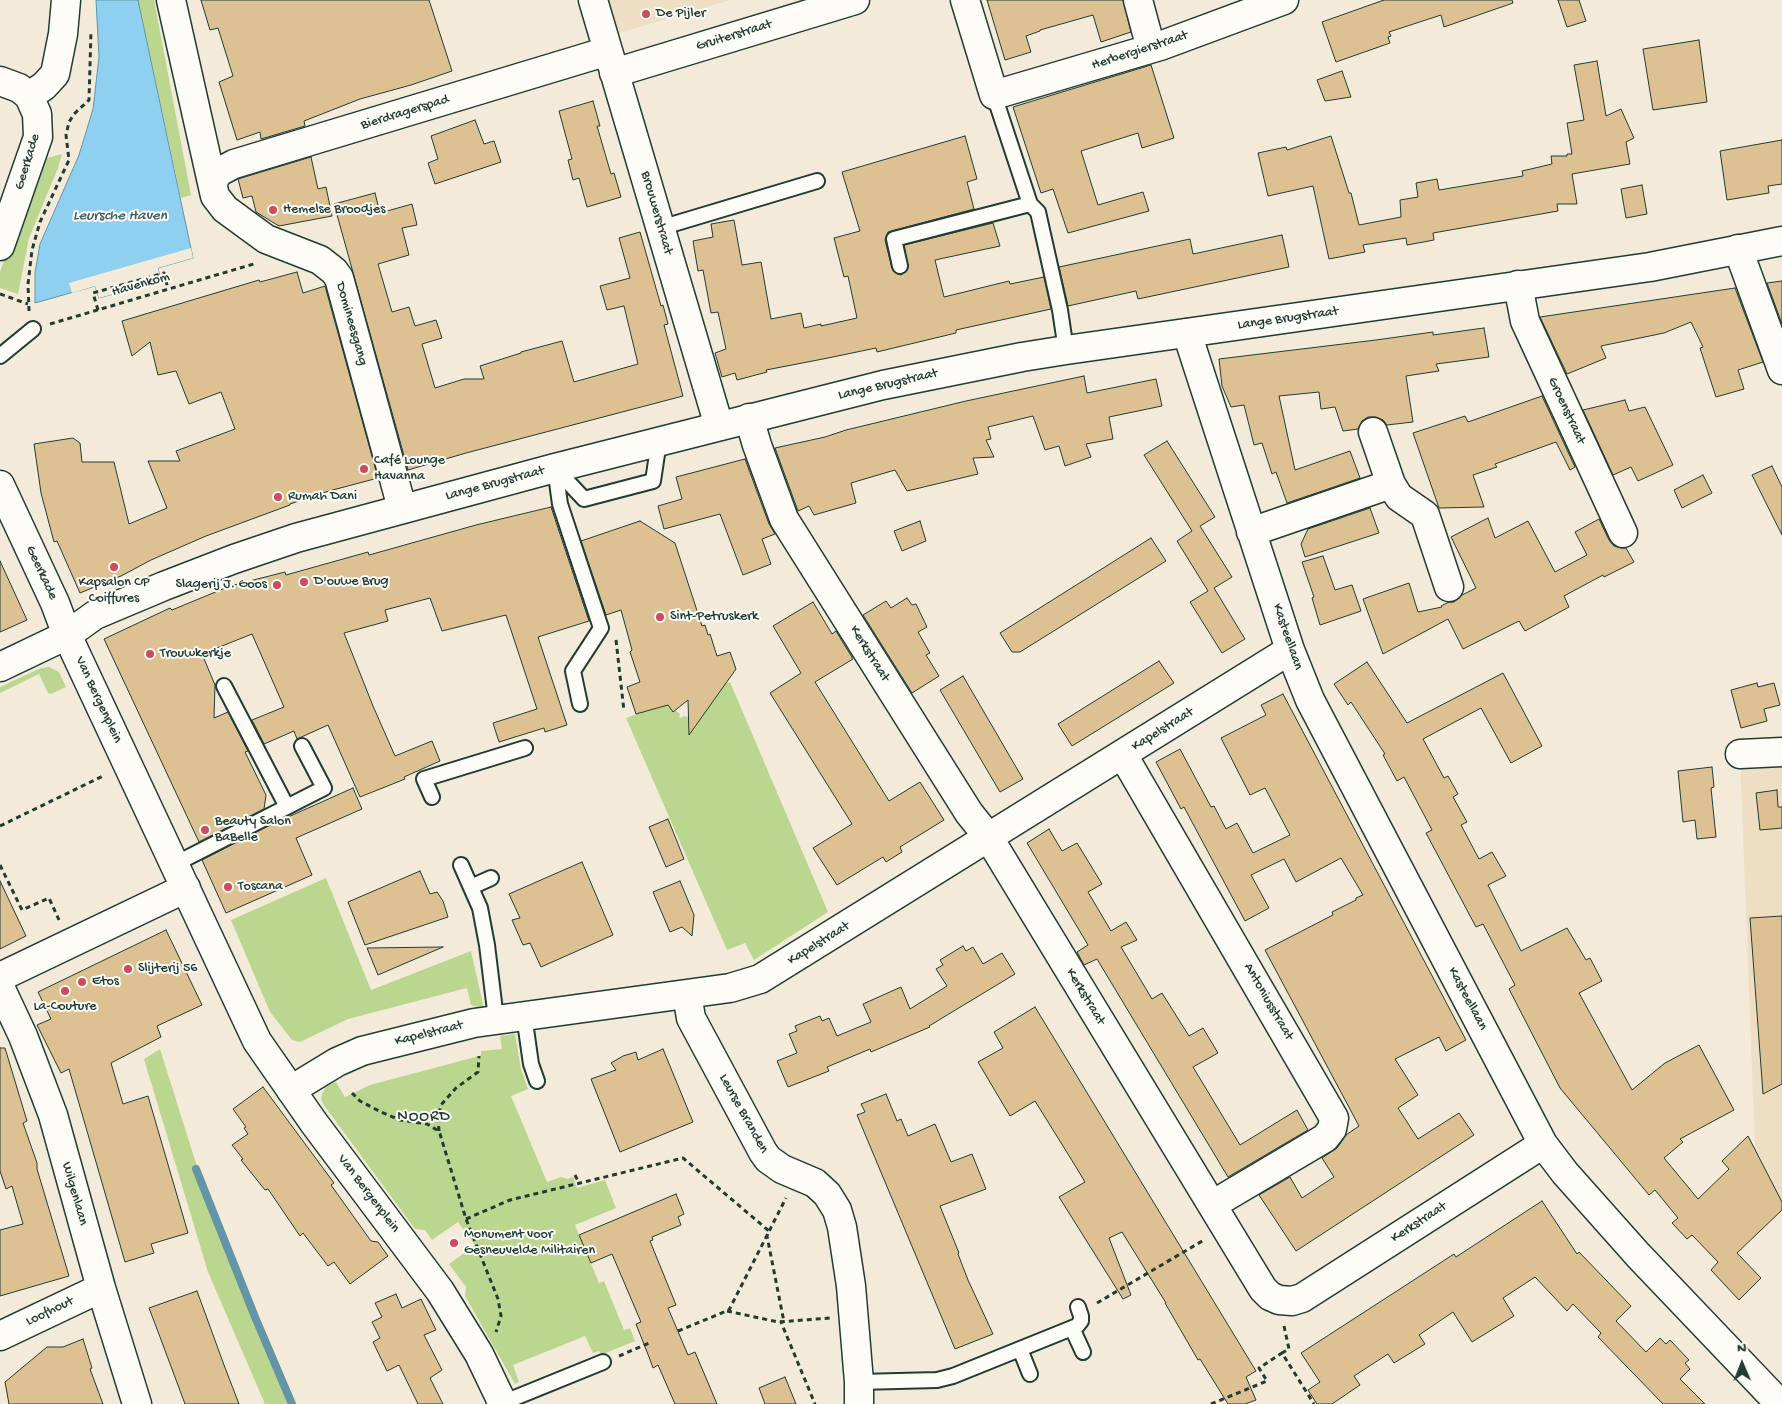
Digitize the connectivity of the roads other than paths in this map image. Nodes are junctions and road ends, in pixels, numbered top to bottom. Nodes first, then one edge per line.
1 (66, 0) edge
2 (171, 0) edge
3 (593, 0) edge
4 (855, 0) edge
5 (965, 0) edge
6 (1138, 0) edge
7 (1284, 0) edge
8 (1160, 46) junction
9 (611, 62) junction
10 (0, 81) edge
11 (994, 95) junction
12 (29, 96) junction
13 (817, 181) dead end
14 (213, 186) junction
15 (1030, 204) junction
16 (660, 228) junction
17 (1782, 241) edge
18 (0, 246) edge
19 (1738, 249) junction
20 (900, 266) dead end
21 (1518, 285) junction
22 (33, 329) road end
23 (1187, 333) junction
24 (1066, 350) junction
25 (0, 356) edge
26 (1782, 370) edge
27 (749, 418) junction
28 (719, 426) junction
29 (1373, 432) dead end
30 (659, 441) junction
31 (555, 468) junction
32 (1391, 484) junction
33 (0, 485) edge
34 (402, 508) junction
35 (1251, 532) junction
36 (1623, 533) dead end
37 (1449, 587) dead end
38 (67, 635) junction
39 (1290, 650) junction
40 (0, 667) edge
41 (224, 686) dead end
42 (580, 704) dead end
43 (302, 746) dead end
44 (525, 748) dead end
45 (1782, 752) edge
46 (1740, 754) dead end
47 (1123, 755) junction
48 (432, 798) dead end
49 (287, 807) junction
50 (989, 838) junction
51 (175, 864) junction
52 (461, 865) dead end
53 (491, 878) dead end
54 (471, 886) junction
55 (186, 888) junction
56 (0, 977) edge
57 (0, 987) edge
58 (687, 994) junction
59 (524, 1015) junction
60 (496, 1019) junction
61 (538, 1081) dead end
62 (291, 1090) junction
63 (1543, 1144) junction
64 (1219, 1216) junction
65 (100, 1288) junction
66 (1079, 1309) road end
67 (1072, 1328) junction
68 (0, 1336) edge
69 (1020, 1349) junction
70 (1083, 1352) dead end
71 (603, 1362) road end
72 (1030, 1374) dead end
73 (859, 1393) edge
74 (137, 1404) edge
75 (503, 1404) edge
76 (1780, 1404) edge

1 - 12 street
2 - 14 street, Domineesgang
3 - 9 street, Brouwerstraat
4 - 9 street, Gruiterstraat
5 - 11 street
6 - 8 street
7 - 8 street, Herbergierstraat
8 - 11 street, Herbergierstraat
9 - 14 street, Bierdragerspad
9 - 16 street, Brouwerstraat
10 - 12 street
11 - 15 lane
12 - 18 street, Geerkade
13 - 16 lane
14 - 34 street, Domineesgang
15 - 20 lane
15 - 24 lane
16 - 28 street, Brouwerstraat
17 - 19 street, Lange Brugstraat
19 - 21 street, Lange Brugstraat
19 - 26 street
21 - 23 street, Lange Brugstraat
21 - 36 street, Groenstraat
22 - 25 lane
23 - 24 street, Lange Brugstraat
23 - 35 street, Kasteellaan
24 - 27 street, Lange Brugstraat
27 - 28 street, Lange Brugstraat
27 - 50 street, Kerkstraat
28 - 30 street, Lange Brugstraat
29 - 32 street
30 - 31 street, Lange Brugstraat
30 - 31 lane
31 - 34 street, Lange Brugstraat
31 - 42 lane
32 - 35 street
32 - 37 street
33 - 38 street, Geerkade
34 - 38 street, Lange Brugstraat
35 - 39 street, Kasteellaan
38 - 40 street, Lange Brugstraat
38 - 51 street, Van Bergenplein
39 - 47 street, Kapelstraat
39 - 63 street, Kasteellaan
41 - 49 lane
43 - 49 lane
44 - 48 lane
45 - 46 street
47 - 50 street, Kapelstraat
47 - 64 street, Antoniusstraat
49 - 51 lane
50 - 58 street, Kapelstraat
50 - 64 street, Kerkstraat
51 - 55 street, Van Bergenplein
52 - 54 lane
53 - 54 lane
54 - 60 lane
55 - 56 street
55 - 62 street, Van Bergenplein
57 - 65 street, Wilgenlaan
58 - 59 street, Kapelstraat
58 - 73 street, Leurse Branden
59 - 60 street, Kapelstraat
59 - 61 lane
60 - 62 street, Kapelstraat
62 - 75 street, Van Bergenplein
63 - 64 street, Kerkstraat
63 - 76 street, Kasteellaan
65 - 68 street, Loofhout
65 - 74 street, Wilgenlaan
66 - 67 lane
67 - 69 lane, Leurse Branden
67 - 70 lane
69 - 72 lane
69 - 73 lane, Leurse Branden
71 - 75 lane, Van Bergenplein

